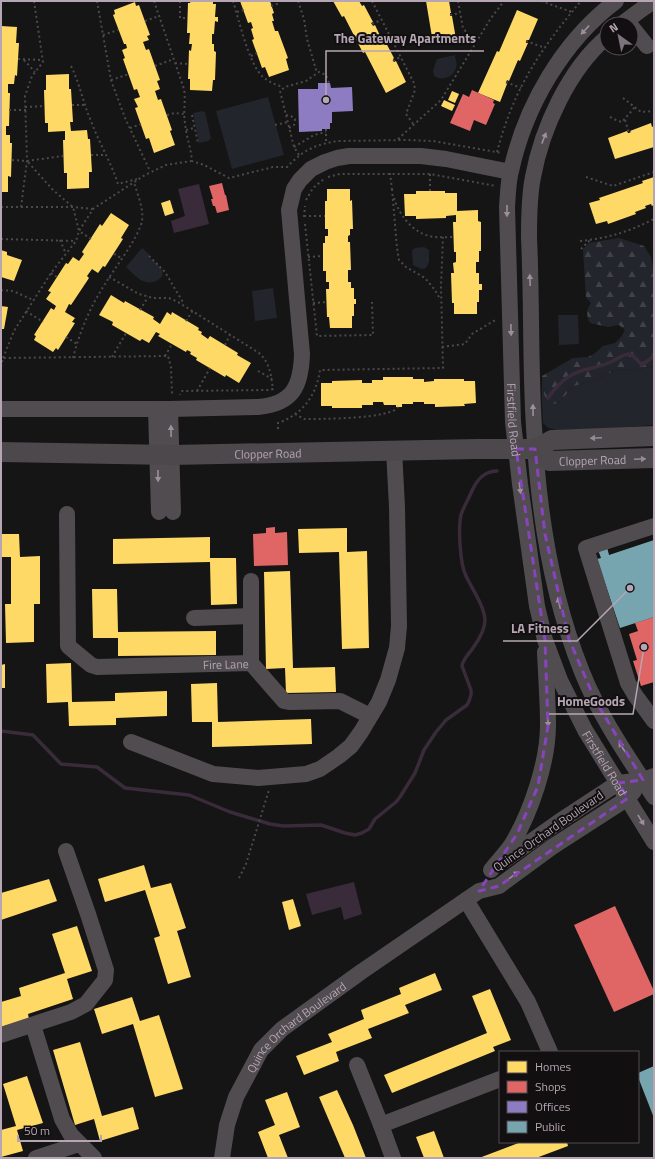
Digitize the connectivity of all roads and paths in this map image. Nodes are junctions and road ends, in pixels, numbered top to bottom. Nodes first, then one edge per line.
1 (34, 1) edge
2 (97, 1) edge
3 (154, 1) edge
4 (180, 1) edge
5 (233, 1) edge
6 (276, 1) edge
7 (298, 1) edge
8 (372, 1) edge
9 (458, 1) edge
10 (504, 1) edge
11 (541, 1) edge
12 (581, 1) edge
13 (654, 1) edge
14 (614, 2) edge
15 (272, 6) dead end
16 (244, 10) dead end
17 (237, 12) junction
18 (572, 12) junction
19 (460, 13) junction
20 (450, 15) dead end
21 (159, 16) junction
22 (623, 16) edge
23 (636, 16) edge
24 (188, 18) dead end
25 (381, 20) junction
26 (145, 21) dead end
27 (372, 24) dead end
28 (118, 30) dead end
29 (103, 35) junction
30 (639, 37) edge
31 (526, 41) dead end
32 (475, 43) junction
33 (599, 43) edge
34 (647, 46) dead end
35 (544, 48) junction
36 (257, 54) dead end
37 (251, 56) junction
38 (400, 57) junction
39 (18, 59) dead end
40 (174, 59) junction
41 (24, 60) junction
42 (43, 60) junction
43 (393, 61) dead end
44 (175, 64) junction
45 (188, 64) dead end
46 (71, 66) dead end
47 (155, 66) dead end
48 (35, 72) junction
49 (317, 73) junction
50 (129, 74) dead end
51 (111, 80) junction
52 (506, 82) dead end
53 (329, 83) dead end
54 (283, 88) junction
55 (521, 88) junction
56 (623, 98) dead end
57 (72, 105) dead end
58 (85, 105) junction
59 (45, 106) dead end
60 (635, 107) junction
61 (26, 108) junction
62 (9, 110) dead end
63 (654, 111) edge
64 (185, 114) junction
65 (192, 114) dead end
66 (167, 115) dead end
67 (286, 115) junction
68 (610, 117) dead end
69 (625, 120) junction
70 (288, 122) junction
71 (140, 124) dead end
72 (276, 125) dead end
73 (414, 125) junction
74 (130, 128) junction
75 (195, 128) junction
76 (290, 128) junction
77 (326, 129) dead end
78 (186, 130) junction
79 (326, 132) junction
80 (629, 133) dead end
81 (397, 140) junction
82 (198, 143) dead end
83 (326, 143) junction
84 (294, 146) junction
85 (497, 152) junction
86 (91, 155) dead end
87 (106, 155) junction
88 (299, 155) junction
89 (63, 156) dead end
90 (12, 160) dead end
91 (192, 160) junction
92 (27, 161) junction
93 (150, 172) junction
94 (508, 172) junction
95 (654, 172) edge
96 (390, 173) junction
97 (430, 174) junction
98 (586, 177) dead end
99 (138, 179) junction
100 (134, 182) junction
101 (392, 189) junction
102 (430, 191) dead end
103 (1, 207) edge
104 (21, 207) junction
105 (73, 207) junction
106 (93, 209) junction
107 (304, 216) junction
108 (325, 216) dead end
109 (654, 219) edge
110 (79, 231) junction
111 (443, 237) junction
112 (454, 237) dead end
113 (91, 238) dead end
114 (1, 239) edge
115 (60, 240) junction
116 (591, 240) junction
117 (76, 241) junction
118 (580, 241) dead end
119 (581, 249) dead end
120 (66, 254) junction
121 (114, 254) dead end
122 (149, 256) dead end
123 (323, 256) dead end
124 (308, 257) junction
125 (121, 258) junction
126 (51, 273) junction
127 (57, 277) dead end
128 (109, 277) junction
129 (1, 290) edge
130 (148, 297) junction
131 (440, 299) dead end
132 (33, 300) junction
133 (326, 302) dead end
134 (372, 302) dead end
135 (313, 303) junction
136 (184, 306) junction
137 (140, 310) dead end
138 (192, 310) junction
139 (26, 311) junction
140 (500, 317) dead end
141 (186, 321) dead end
142 (43, 322) dead end
143 (126, 333) dead end
144 (230, 335) junction
145 (66, 337) dead end
146 (77, 344) junction
147 (172, 344) dead end
148 (225, 345) dead end
149 (442, 347) junction
150 (1, 354) edge
151 (165, 356) junction
152 (4, 357) junction
153 (112, 357) junction
154 (73, 358) junction
155 (1, 367) edge
156 (210, 368) dead end
157 (258, 371) dead end
158 (272, 379) junction
159 (197, 391) junction
160 (180, 396) dead end
161 (167, 405) junction
162 (398, 407) dead end
163 (1, 409) edge
164 (295, 414) junction
165 (278, 429) dead end
166 (654, 436) edge
167 (516, 449) junction
168 (535, 449) junction
169 (394, 450) junction
170 (1, 452) edge
171 (165, 455) junction
172 (654, 458) edge
173 (166, 512) dead end
174 (67, 514) dead end
175 (654, 526) edge
176 (251, 581) dead end
177 (252, 616) junction
178 (194, 618) dead end
179 (545, 640) junction
180 (252, 663) junction
181 (370, 716) junction
182 (654, 721) edge
183 (131, 742) dead end
184 (268, 777) junction
185 (648, 778) edge
186 (618, 783) junction
187 (654, 797) edge
188 (628, 798) junction
189 (654, 842) edge
190 (66, 851) dead end
191 (491, 870) junction
192 (239, 878) dead end
193 (479, 891) junction
194 (466, 900) junction
195 (33, 1025) junction
196 (1, 1035) edge
197 (550, 1051) edge
198 (357, 1065) dead end
199 (499, 1079) edge
200 (381, 1125) junction
201 (79, 1144) junction
202 (36, 1158) edge
203 (94, 1158) edge
204 (222, 1158) edge
205 (393, 1158) edge

1 - 42 path
2 - 29 path
3 - 21 path
4 - 24 path
5 - 17 path
6 - 15 path
7 - 49 path
8 - 25 path
9 - 19 path
10 - 32 path
11 - 18 path
12 - 18 path
13 - 23 street
14 - 22 street
14 -> 94 street, Firstfield Road
16 - 17 path
17 - 37 path
18 - 35 path
19 - 20 path
19 - 32 path
21 - 26 path
21 - 40 path
25 - 27 path
25 - 38 path
28 - 29 path
29 - 51 path
30 - 34 street
31 - 35 path
32 - 73 path
168 -> 33 street, Firstfield Road
35 - 55 path
36 - 37 path
37 - 54 path
38 - 43 path
38 - 73 path
39 - 41 path
40 - 44 path
40 - 47 path
41 - 42 path
41 - 48 path
42 - 48 path
44 - 45 path
44 - 64 path
46 - 58 path
48 - 61 path
49 - 53 path
49 - 54 path
50 - 51 path
51 - 74 path
52 - 55 path
54 - 67 path
55 - 85 path
56 - 60 path
57 - 58 path
58 - 87 path
59 - 61 path
60 - 63 path
60 - 69 path
61 - 62 path
61 - 92 path
64 - 66 path
64 - 78 path
65 - 75 path
67 - 70 path
67 - 76 path
68 - 69 path
69 - 80 path
70 - 72 path
70 - 76 path
71 - 74 path
73 - 81 path
74 - 93 path
75 - 78 path
75 - 82 path
76 - 84 path
77 - 79 path
78 - 91 path
79 - 83 path
79 - 84 path
81 - 83 path
81 - 85 path
83 - 88 path
84 - 88 path
85 - 94 path
86 - 87 path
87 - 99 path
88 - 91 path
89 - 92 path
90 - 92 path
91 - 93 path
92 - 104 path
92 - 105 path
93 - 99 path
94 - 97 path
94 - 161 street
94 -> 167 street, Firstfield Road
95 - 98 path
96 - 97 path
96 - 101 path
96 - 107 path
97 - 102 path
99 - 100 path
100 - 106 path
100 - 125 path
101 - 111 path
101 - 131 path
103 - 104 path
104 - 105 path
105 - 106 path
105 - 110 path
106 - 110 path
107 - 108 path
107 - 124 path
109 - 116 path
110 - 113 path
110 - 117 path
111 - 112 path
111 - 149 path
114 - 115 path
115 - 117 path
115 - 120 path
116 - 118 path
116 - 119 path
117 - 120 path
120 - 126 path
121 - 125 path
122 - 136 path
123 - 124 path
124 - 135 path
125 - 128 path
126 - 127 path
126 - 132 path
128 - 130 path
128 - 146 path
129 - 132 path
130 - 136 path
130 - 137 path
132 - 139 path
133 - 135 path
134 - 135 path
136 - 138 path
138 - 141 path
138 - 144 path
139 - 142 path
139 - 152 path
140 - 149 path
143 - 153 path
144 - 148 path
144 - 158 path
145 - 146 path
146 - 154 path
147 - 151 path
149 - 164 path
150 - 152 path
151 - 153 path
151 - 161 path
152 - 154 path
152 - 155 path
153 - 154 path
156 - 159 path
157 - 158 path
158 - 159 path
159 - 160 path
161 - 163 street
161 - 171 street
162 - 164 path
164 - 165 path
166 -> 168 main road, Clopper Road
167 - 168 main road, Clopper Road
167 - 169 main road, Clopper Road
167 -> 179 street, Firstfield Road
168 -> 172 main road, Clopper Road
185 -> 168 street, Firstfield Road
169 - 171 main road, Clopper Road
169 - 181 street
170 - 171 main road, Clopper Road
171 - 173 street
174 - 180 street, Fire Lane
175 - 182 street
176 - 177 street
177 - 178 street
177 - 180 street
179 - 186 street, Firstfield Road
179 -> 191 street
180 - 181 street, Fire Lane
181 - 184 street
183 - 184 street
184 - 192 path
185 - 186 street, Quince Orchard Boulevard
185 - 187 street, Firstfield Road
185 - 188 street, Quince Orchard Boulevard
186 - 188 street, Firstfield Road
186 - 191 street, Quince Orchard Boulevard
188 -> 189 street, Firstfield Road
193 -> 188 street, Quince Orchard Boulevard
190 - 195 street
191 - 193 street, Quince Orchard Boulevard
193 - 194 street, Quince Orchard Boulevard
194 - 197 street
194 - 204 street, Quince Orchard Boulevard
195 - 196 street
195 - 201 street
198 - 200 street
199 - 200 street
200 - 205 street
201 - 202 street
201 - 203 street

